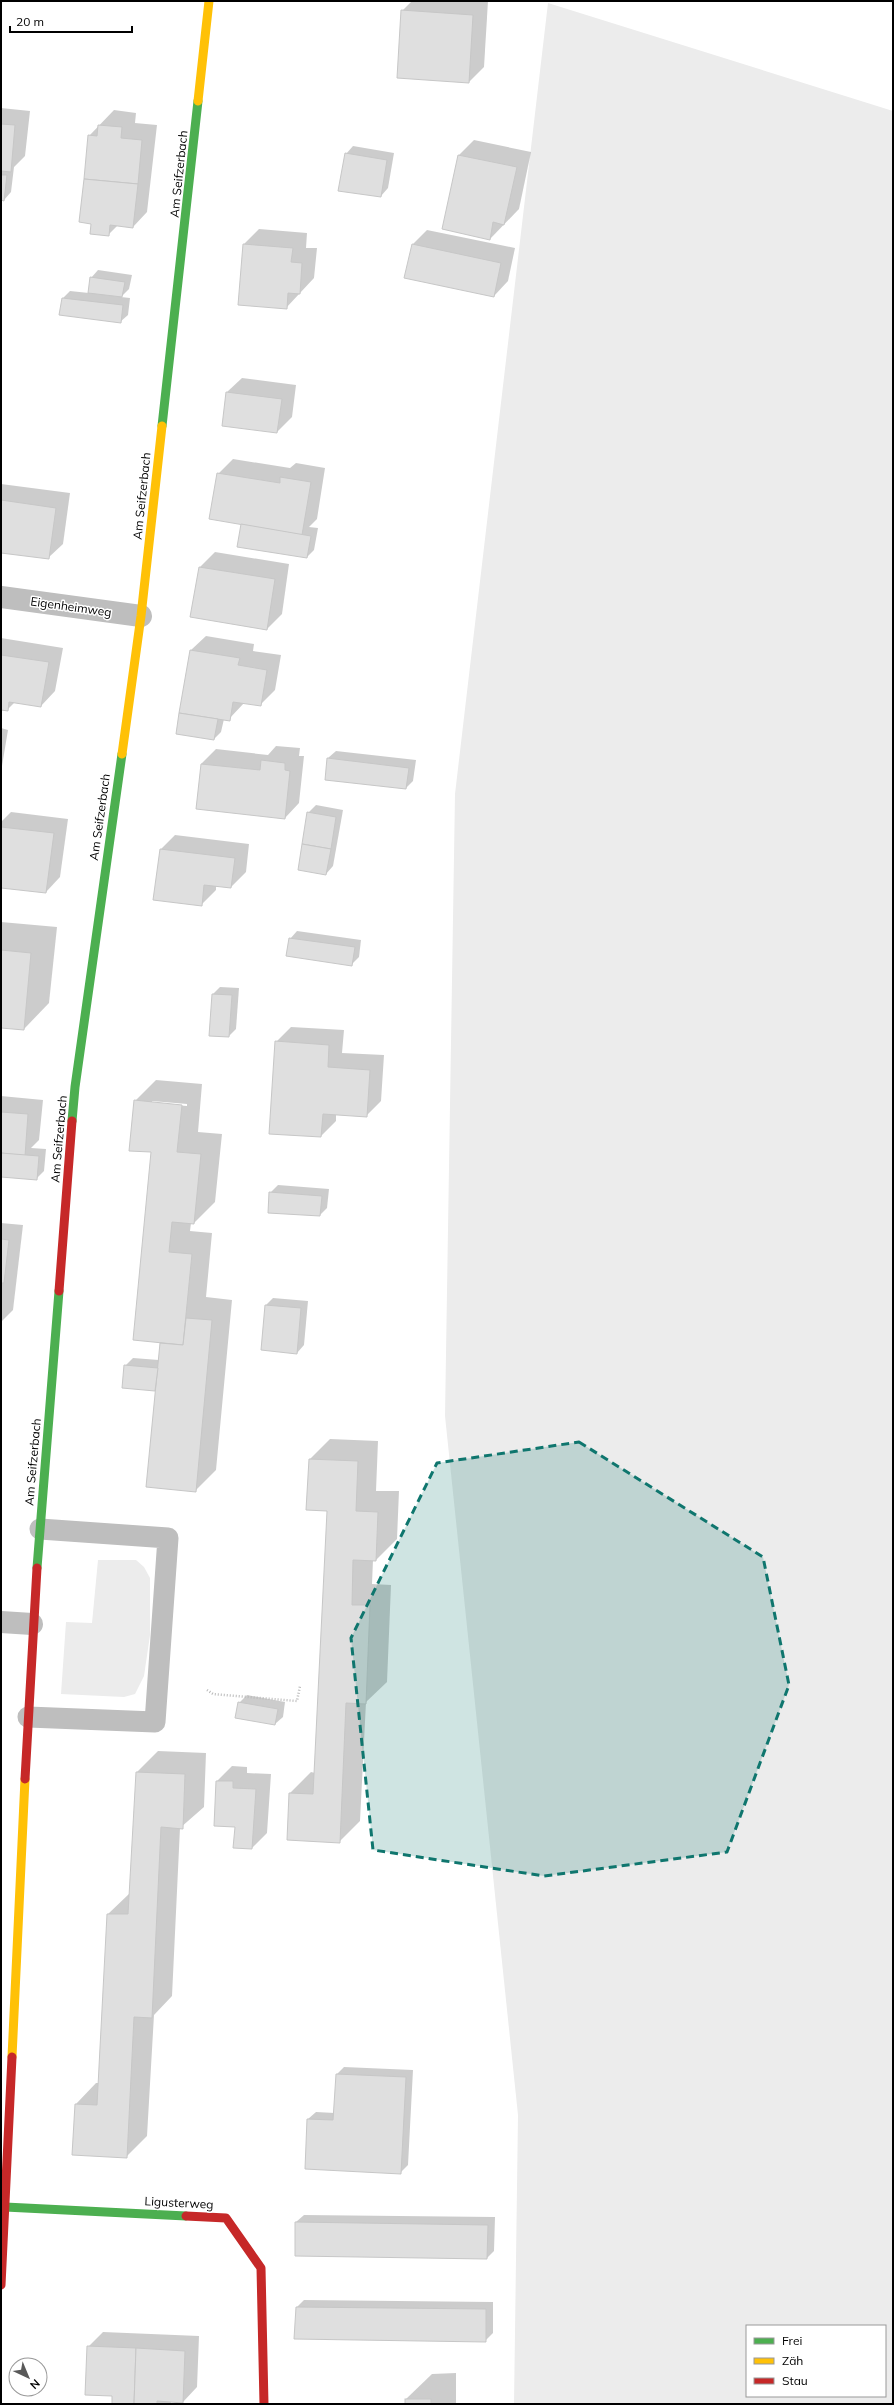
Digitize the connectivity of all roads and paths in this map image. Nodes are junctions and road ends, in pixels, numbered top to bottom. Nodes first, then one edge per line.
1 (209, 1) edge
2 (1, 597) edge
3 (141, 616) junction
4 (40, 1529) junction
5 (1, 1622) edge
6 (32, 1624) junction
7 (300, 1686) dead end
8 (207, 1690) dead end
9 (28, 1717) junction
10 (5, 2207) junction
11 (1, 2285) edge
12 (264, 2404) edge

1 - 3 street, Am Seifzerbach
2 - 3 street, Eigenheimweg
3 - 4 street, Am Seifzerbach
4 - 6 street, Am Seifzerbach
4 - 9 lane
5 - 6 street
6 - 9 street, Am Seifzerbach
7 - 8 path
9 - 10 street, Am Seifzerbach
10 - 11 street, Am Seifzerbach
10 - 12 street, Ligusterweg

